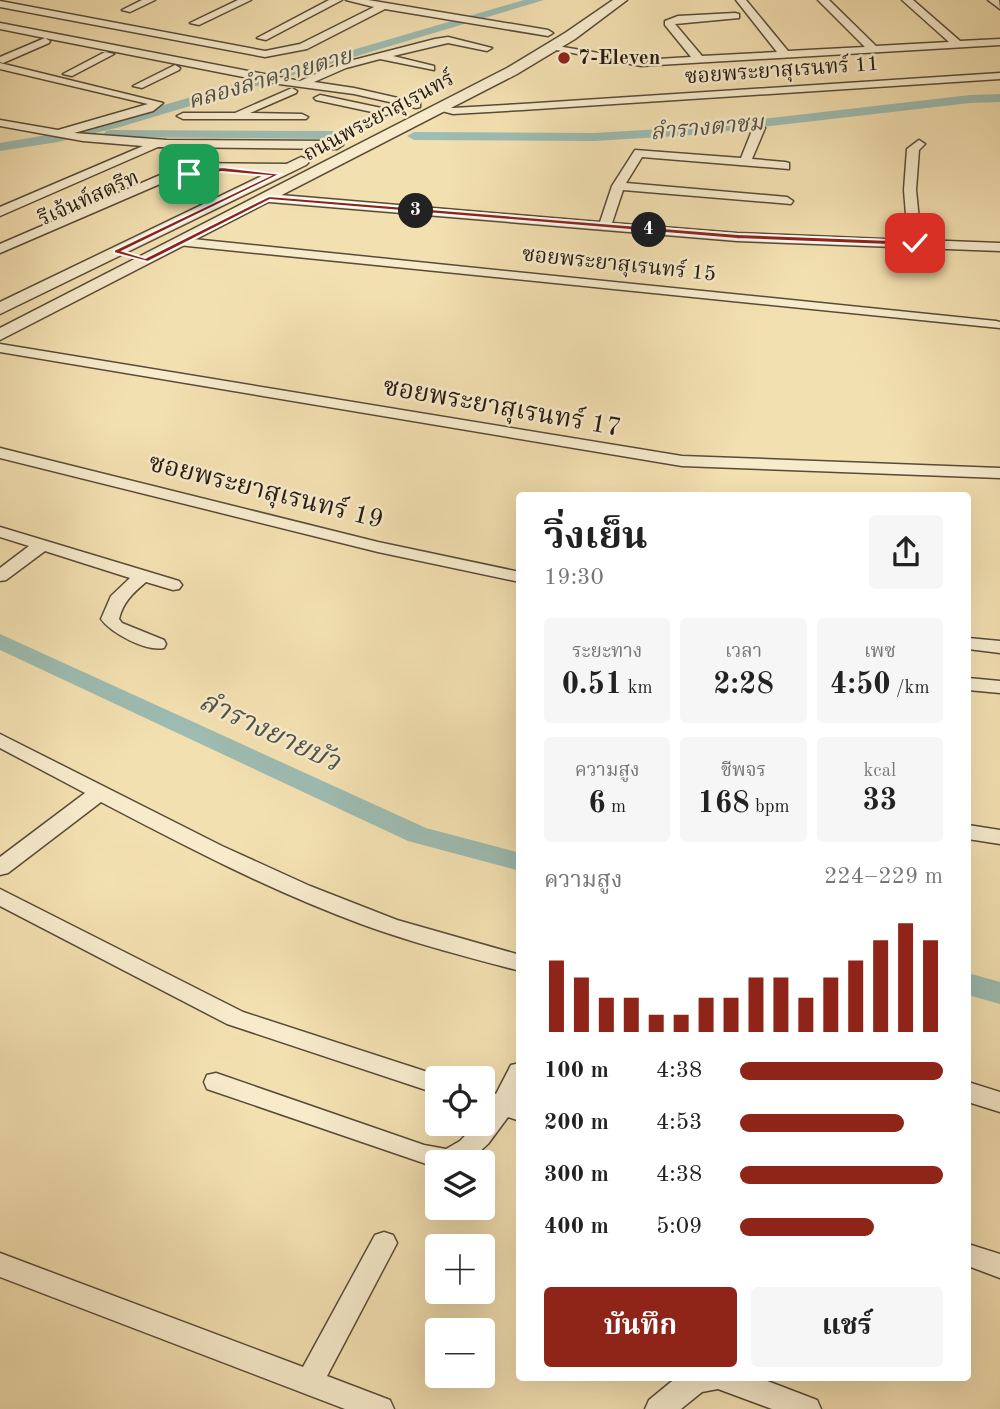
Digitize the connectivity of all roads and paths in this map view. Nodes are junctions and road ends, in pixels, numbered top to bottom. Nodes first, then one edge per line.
1 (150, 0) edge
2 (246, 0) edge
3 (337, 0) edge
4 (351, 0) edge
5 (621, 0) edge
6 (741, 0) edge
7 (823, 0) edge
8 (907, 0) edge
9 (993, 0) edge
10 (0, 5) edge
11 (383, 6) junction
12 (1000, 6) edge
13 (127, 10) dead end
14 (735, 16) dead end
15 (195, 23) dead end
16 (0, 26) edge
17 (0, 33) edge
18 (552, 36) junction
19 (262, 38) dead end
20 (45, 41) junction
21 (1000, 42) edge
22 (957, 44) junction
23 (487, 48) dead end
24 (873, 49) junction
25 (109, 54) junction
26 (785, 55) junction
27 (133, 56) junction
28 (379, 56) junction
29 (699, 61) junction
30 (1, 63) edge
31 (175, 68) junction
32 (430, 68) dead end
33 (68, 74) dead end
34 (1000, 76) edge
35 (138, 86) dead end
36 (296, 88) junction
37 (377, 97) junction
38 (416, 105) junction
39 (362, 106) junction
40 (441, 109) junction
41 (398, 114) junction
42 (183, 116) dead end
43 (233, 116) junction
44 (302, 117) dead end
45 (0, 123) edge
46 (759, 128) dead end
47 (55, 135) junction
48 (157, 144) junction
49 (919, 144) dead end
50 (337, 145) junction
51 (745, 162) junction
52 (785, 166) dead end
53 (284, 171) junction
54 (618, 186) junction
55 (269, 198) junction
56 (788, 201) dead end
57 (0, 212) edge
58 (605, 226) junction
59 (188, 239) junction
60 (915, 243) junction
61 (1000, 247) edge
62 (0, 249) edge
63 (117, 252) junction
64 (0, 260) edge
65 (146, 261) junction
66 (0, 309) edge
67 (996, 325) dead end
68 (0, 335) edge
69 (0, 348) edge
70 (0, 453) edge
71 (1000, 473) edge
72 (0, 532) edge
73 (41, 546) junction
74 (0, 576) edge
75 (143, 576) junction
76 (516, 576) edge
77 (173, 585) dead end
78 (158, 644) dead end
79 (971, 644) edge
80 (1000, 647) edge
81 (971, 684) edge
82 (1000, 687) edge
83 (0, 740) edge
84 (100, 792) junction
85 (971, 832) edge
86 (1000, 837) edge
87 (0, 868) edge
88 (0, 897) edge
89 (516, 962) edge
90 (516, 1079) edge
91 (425, 1081) edge
92 (216, 1082) dead end
93 (971, 1093) edge
94 (1000, 1102) edge
95 (502, 1105) edge
96 (384, 1243) dead end
97 (971, 1256) edge
98 (0, 1265) edge
99 (1000, 1266) edge
100 (694, 1381) edge
101 (732, 1381) edge
102 (309, 1383) junction
103 (674, 1404) edge
104 (380, 1409) edge
105 (807, 1409) edge

1 - 13 street
2 - 15 street
3 - 19 street
4 - 11 street
5 - 18 street, ถนนพระยาสุเรนทร์
6 - 26 street
7 - 24 street
8 - 22 street
9 - 12 street
10 - 11 street
11 - 18 street
14 - 29 street
16 - 27 street
17 - 20 street
18 - 29 street
18 - 38 street, ถนนพระยาสุเรนทร์
18 - 40 street, ถนนพระยาสุเรนทร์
20 - 25 street
20 - 30 street
21 - 22 street
22 - 24 street
23 - 28 street
24 - 26 street
25 - 27 street
25 - 33 street
26 - 29 street
27 - 31 street
27 - 36 street
28 - 32 street
28 - 36 street
30 - 47 street
31 - 35 street
31 - 36 street
34 - 40 street, ซอยพระยาสุเรนทร์ 11
36 - 37 street
36 - 39 street
36 - 43 street
37 - 38 street
37 - 39 street
38 - 41 street, ถนนพระยาสุเรนทร์
39 - 41 street
40 - 55 street, ถนนพระยาสุเรนทร์
41 - 50 street, ถนนพระยาสุเรนทร์
42 - 43 street
43 - 44 street
45 - 47 street
46 - 51 street
47 - 48 street
48 - 50 street
48 - 57 street
49 - 60 street
50 - 53 street, ถนนพระยาสุเรนทร์
51 - 52 street
51 - 54 street
53 - 62 street, รีเจ้นท์สตรีท
53 - 63 street, ถนนพระยาสุเรนทร์
53 - 64 street, รีเจ้นท์สตรีท
54 - 56 street
54 - 58 street
55 - 58 street
55 - 59 street, ถนนพระยาสุเรนทร์
58 - 60 street
59 - 65 street, ถนนพระยาสุเรนทร์
59 - 67 street, ซอยพระยาสุเรนทร์ 15
60 - 61 street
63 - 65 street
63 - 66 street, ถนนพระยาสุเรนทร์
65 - 68 street, ถนนพระยาสุเรนทร์
69 - 71 street, ซอยพระยาสุเรนทร์ 17
70 - 76 street, ซอยพระยาสุเรนทร์ 19
72 - 73 street
73 - 74 street
73 - 75 street
75 - 77 street
75 - 78 street
79 - 80 street
81 - 82 street
83 - 84 street
84 - 87 street
84 - 89 street
85 - 86 street
88 - 91 street
90 - 95 street
92 - 95 street
93 - 94 street
96 - 102 street
97 - 99 street
98 - 102 street
100 - 103 street
101 - 105 street
102 - 104 street

